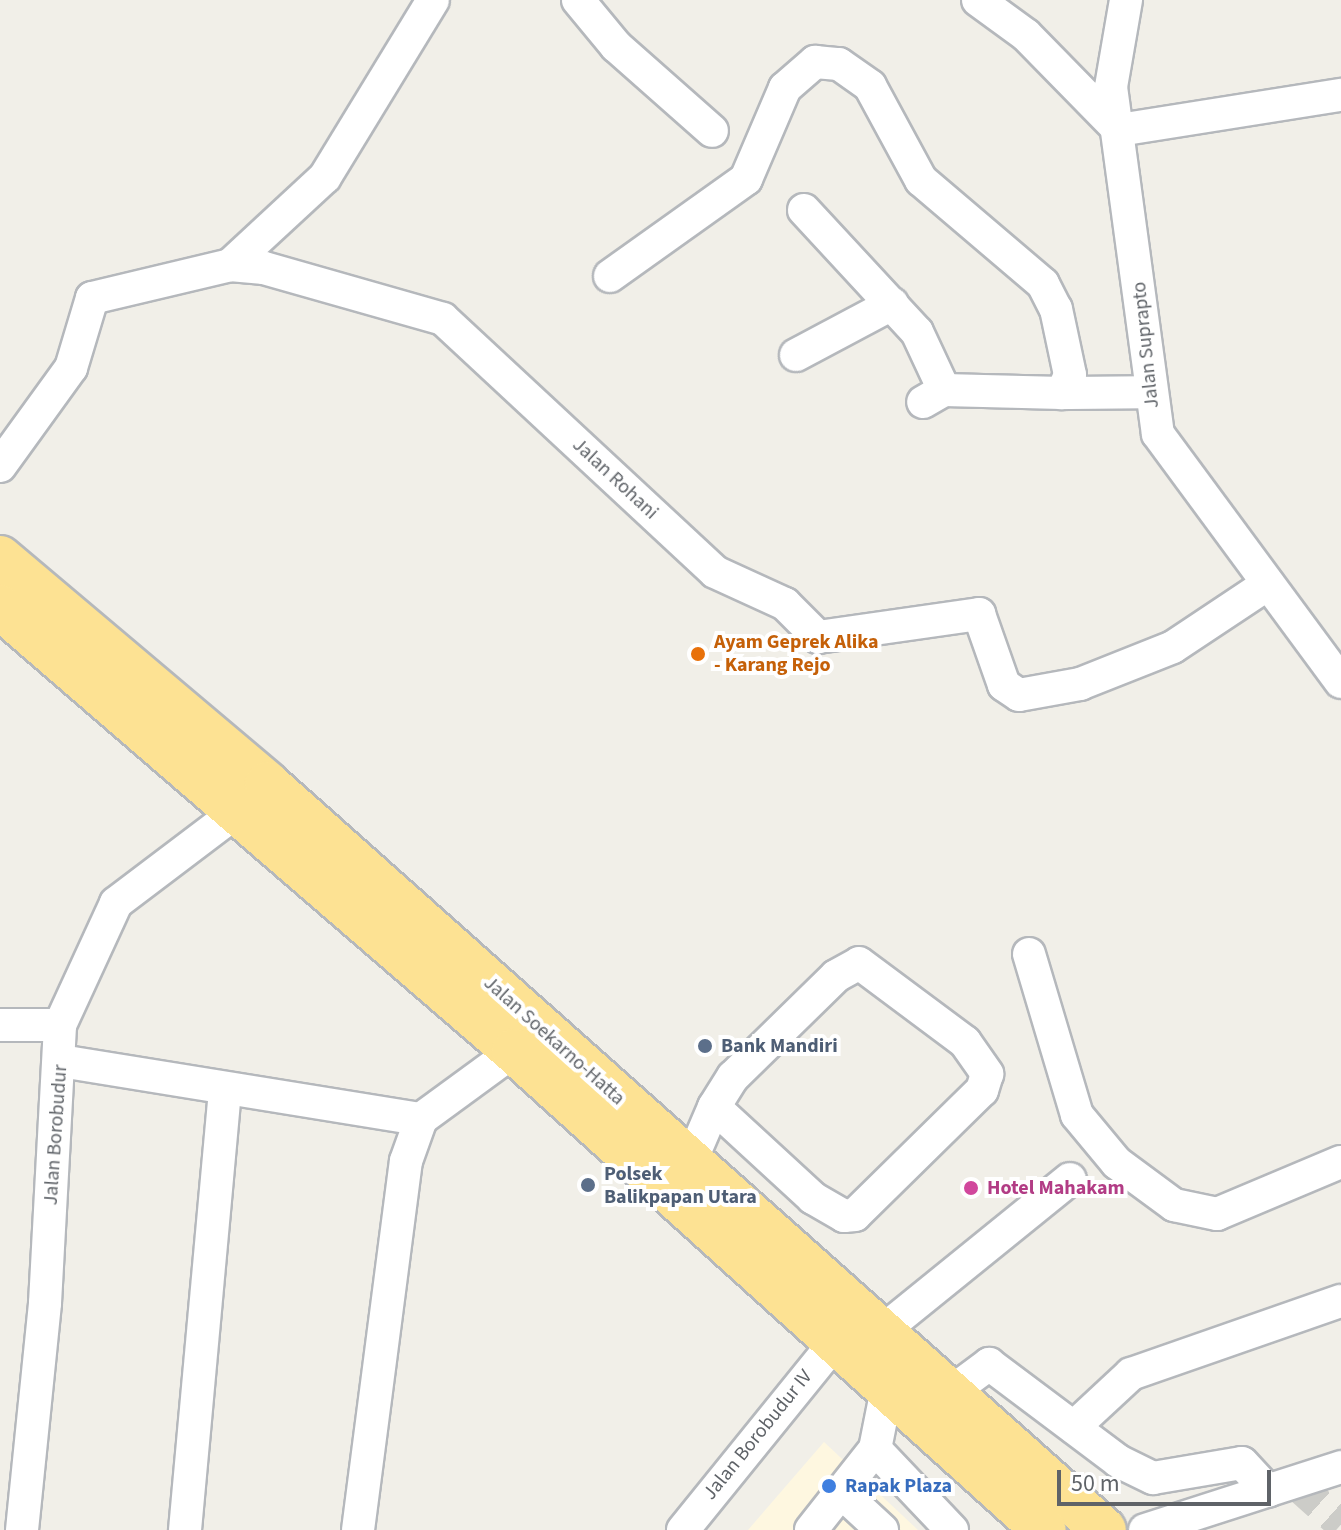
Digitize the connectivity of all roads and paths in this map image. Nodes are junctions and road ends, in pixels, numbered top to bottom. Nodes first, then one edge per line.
1 (433, 0) edge
2 (578, 0) edge
3 (978, 0) edge
4 (1126, 0) edge
5 (1341, 95) edge
6 (1119, 130) junction
7 (712, 131) dead end
8 (804, 210) dead end
9 (230, 265) junction
10 (610, 276) dead end
11 (892, 304) junction
12 (796, 355) dead end
13 (1151, 392) junction
14 (1062, 393) junction
15 (0, 466) edge
16 (0, 558) edge
17 (1268, 584) junction
18 (0, 607) edge
19 (1341, 682) edge
20 (253, 799) junction
21 (1029, 954) dead end
22 (0, 1025) edge
23 (60, 1025) junction
24 (514, 1051) junction
25 (61, 1061) junction
26 (225, 1090) junction
27 (714, 1107) junction
28 (421, 1119) junction
29 (1341, 1162) edge
30 (690, 1163) junction
31 (1070, 1179) dead end
32 (1341, 1301) edge
33 (881, 1332) junction
34 (835, 1342) junction
35 (887, 1389) junction
36 (950, 1393) junction
37 (1074, 1427) junction
38 (875, 1449) junction
39 (1341, 1467) edge
40 (1268, 1491) junction
41 (841, 1492) junction
42 (22, 1530) edge
43 (185, 1530) edge
44 (358, 1530) edge
45 (683, 1530) edge
46 (811, 1530) edge
47 (882, 1530) edge
48 (952, 1530) edge
49 (1044, 1530) edge
50 (1104, 1530) edge
51 (1145, 1530) edge

1 - 9 street
2 - 7 street
3 - 6 street
4 - 6 street, Jalan Suprapto
5 - 6 street
6 - 13 street, Jalan Suprapto
8 - 11 street
9 - 15 street, Jalan Rohani
9 - 17 street, Jalan Rohani
10 - 14 street
11 - 12 street
11 - 14 street
13 - 14 street
13 - 17 street, Jalan Suprapto
16 - 20 highway, Jalan Soekarno-Hatta
17 - 19 street, Jalan Suprapto
18 - 20 highway, Jalan Soekarno-Hatta
20 - 23 street, Jalan Borobudur
20 - 24 highway, Jalan Soekarno-Hatta
20 - 30 highway, Jalan Soekarno-Hatta
21 - 29 street
22 - 23 street
23 - 25 street, Jalan Borobudur
24 - 28 street
24 - 34 highway, Jalan Soekarno-Hatta
25 - 26 street
25 - 42 street, Jalan Borobudur
26 - 28 street
26 - 43 street
27 - 27 street
27 - 30 street
28 - 44 street
30 - 33 highway, Jalan Soekarno-Hatta
31 - 33 street
32 - 37 street
33 - 36 highway, Jalan Soekarno-Hatta
34 - 35 highway, Jalan Soekarno-Hatta
34 - 45 street, Jalan Borobudur IV
35 - 38 street
35 - 49 highway, Jalan Soekarno-Hatta
36 - 37 street
36 - 50 highway, Jalan Soekarno-Hatta
37 - 40 street
38 - 41 street
38 - 48 street
39 - 40 street
40 - 51 street
41 - 46 street
41 - 47 street

